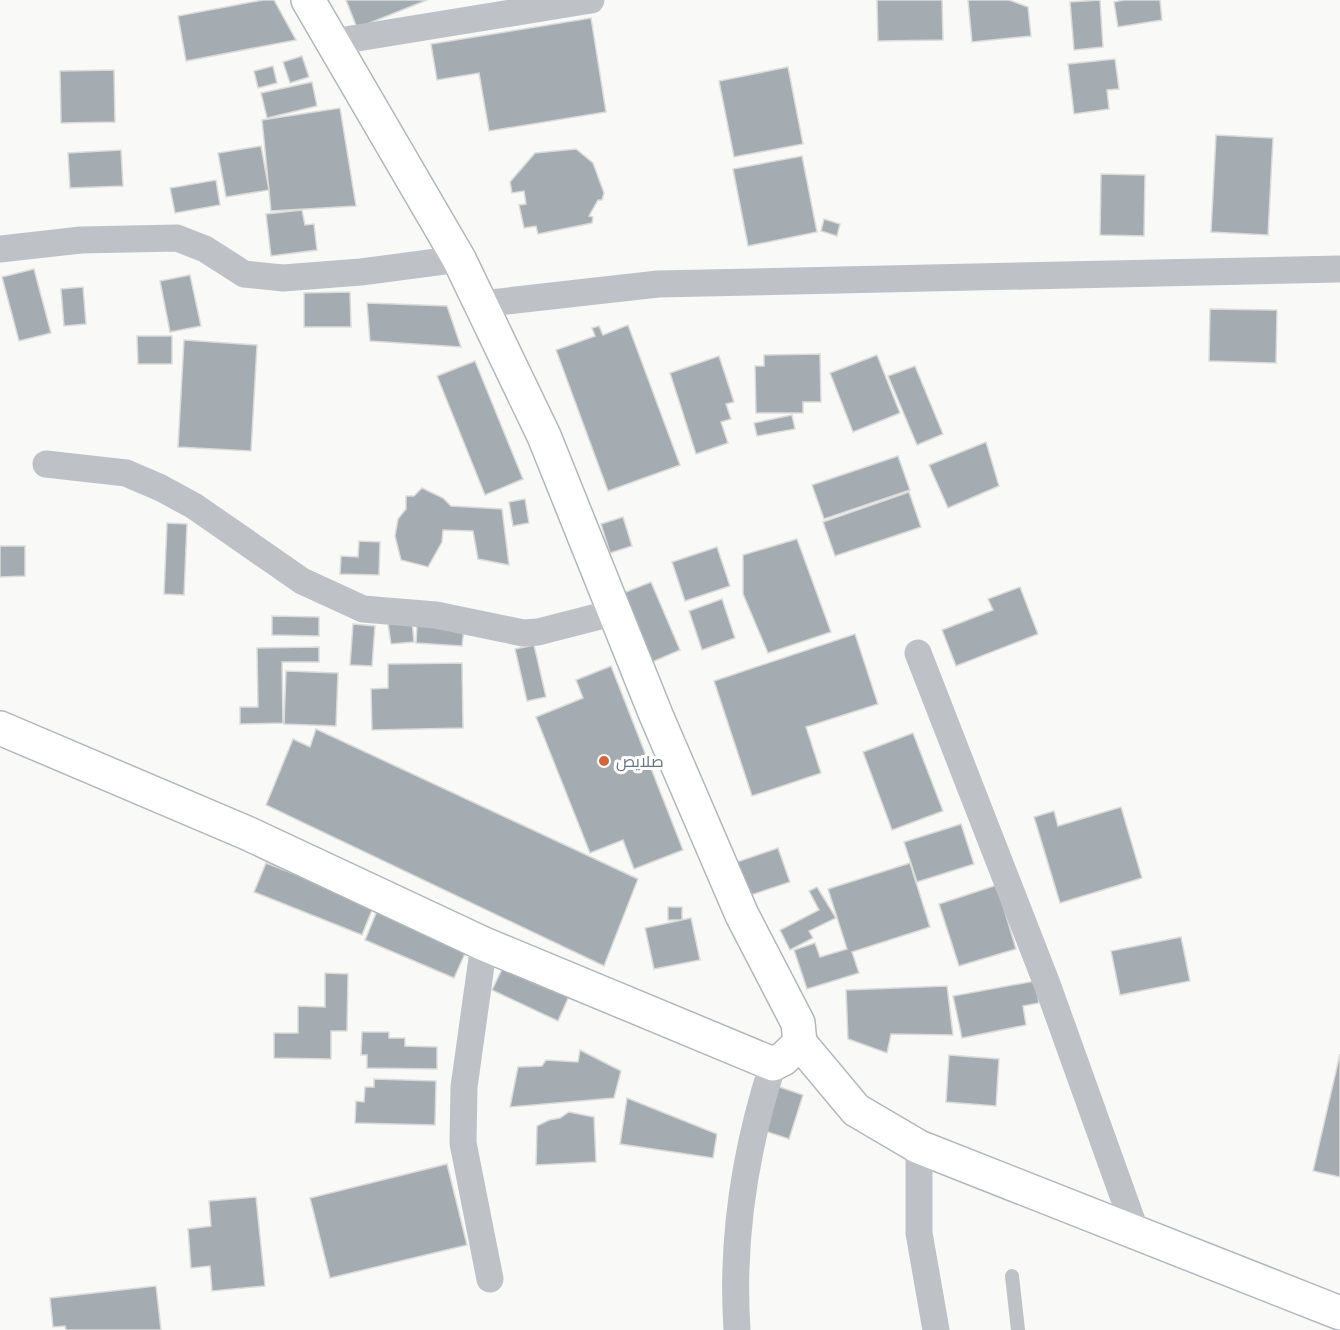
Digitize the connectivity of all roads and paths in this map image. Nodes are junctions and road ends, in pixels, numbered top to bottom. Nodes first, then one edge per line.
1 (308, 0) edge
2 (591, 0) edge
3 (447, 12) edge
4 (333, 42) junction
5 (0, 249) edge
6 (459, 259) junction
7 (1340, 269) edge
8 (481, 304) junction
9 (46, 464) dead end
10 (616, 612) junction
11 (918, 652) dead end
12 (0, 728) edge
13 (484, 944) junction
14 (800, 1043) junction
15 (773, 1064) junction
16 (919, 1147) junction
17 (1136, 1232) junction
18 (1012, 1276) dead end
19 (490, 1279) dead end
20 (1340, 1313) edge
21 (737, 1330) edge
22 (936, 1330) edge
23 (1018, 1330) edge

1 - 4 main road
2 - 3 street
3 - 4 street
4 - 6 main road
5 - 6 street
6 - 8 main road
7 - 8 street
8 - 10 main road
9 - 10 street
10 - 14 main road
11 - 17 street
12 - 13 main road
13 - 15 main road
13 - 19 street
14 - 15 main road
14 - 16 main road
15 - 21 street
16 - 17 main road
16 - 22 street
17 - 20 main road
18 - 23 lane

